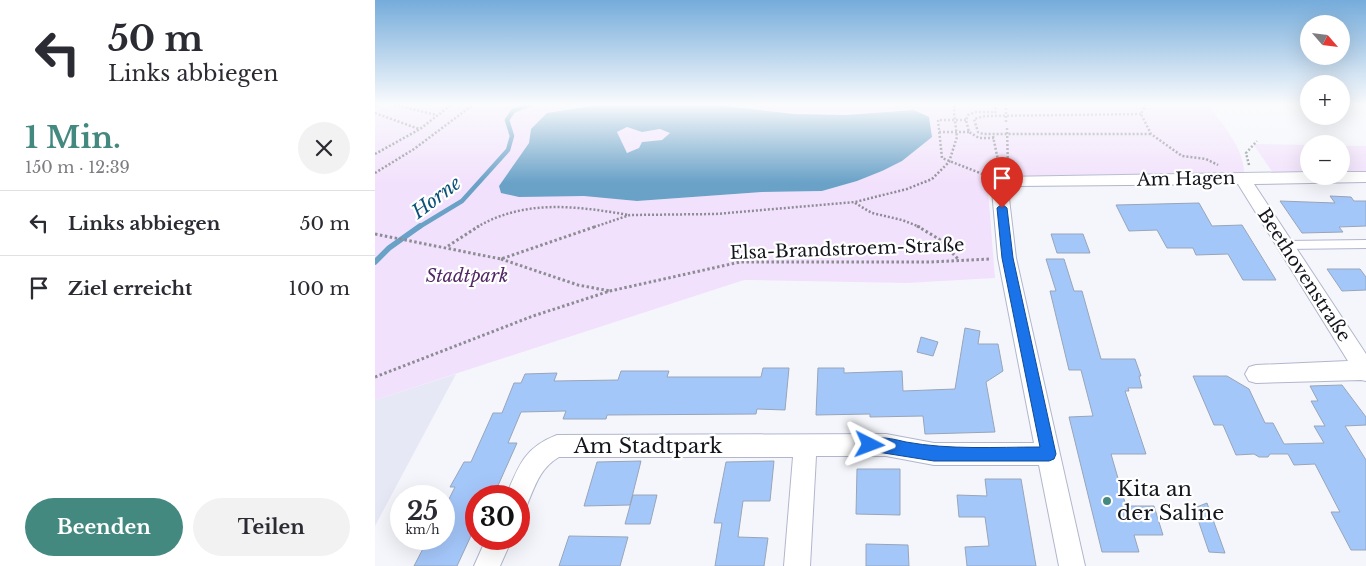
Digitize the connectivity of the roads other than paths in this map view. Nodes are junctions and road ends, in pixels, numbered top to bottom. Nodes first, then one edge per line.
1 (1240, 175) junction
2 (1366, 177) edge
3 (1366, 244) edge
4 (1285, 245) junction
5 (1363, 364) edge
6 (1255, 374) dead end
7 (805, 445) junction
8 (1049, 454) junction
9 (523, 485) edge
10 (494, 550) edge
11 (487, 566) edge
12 (797, 566) edge
13 (1072, 566) edge

1 - 2 street, Am Hagen
1 - 4 street, Beethovenstraße
1 - 8 street, Am Hagen
3 - 4 lane
4 - 5 street, Beethovenstraße
5 - 6 street
7 - 8 street, Am Stadtpark
7 - 9 street, Am Stadtpark
7 - 12 street
8 - 13 street
10 - 11 street

